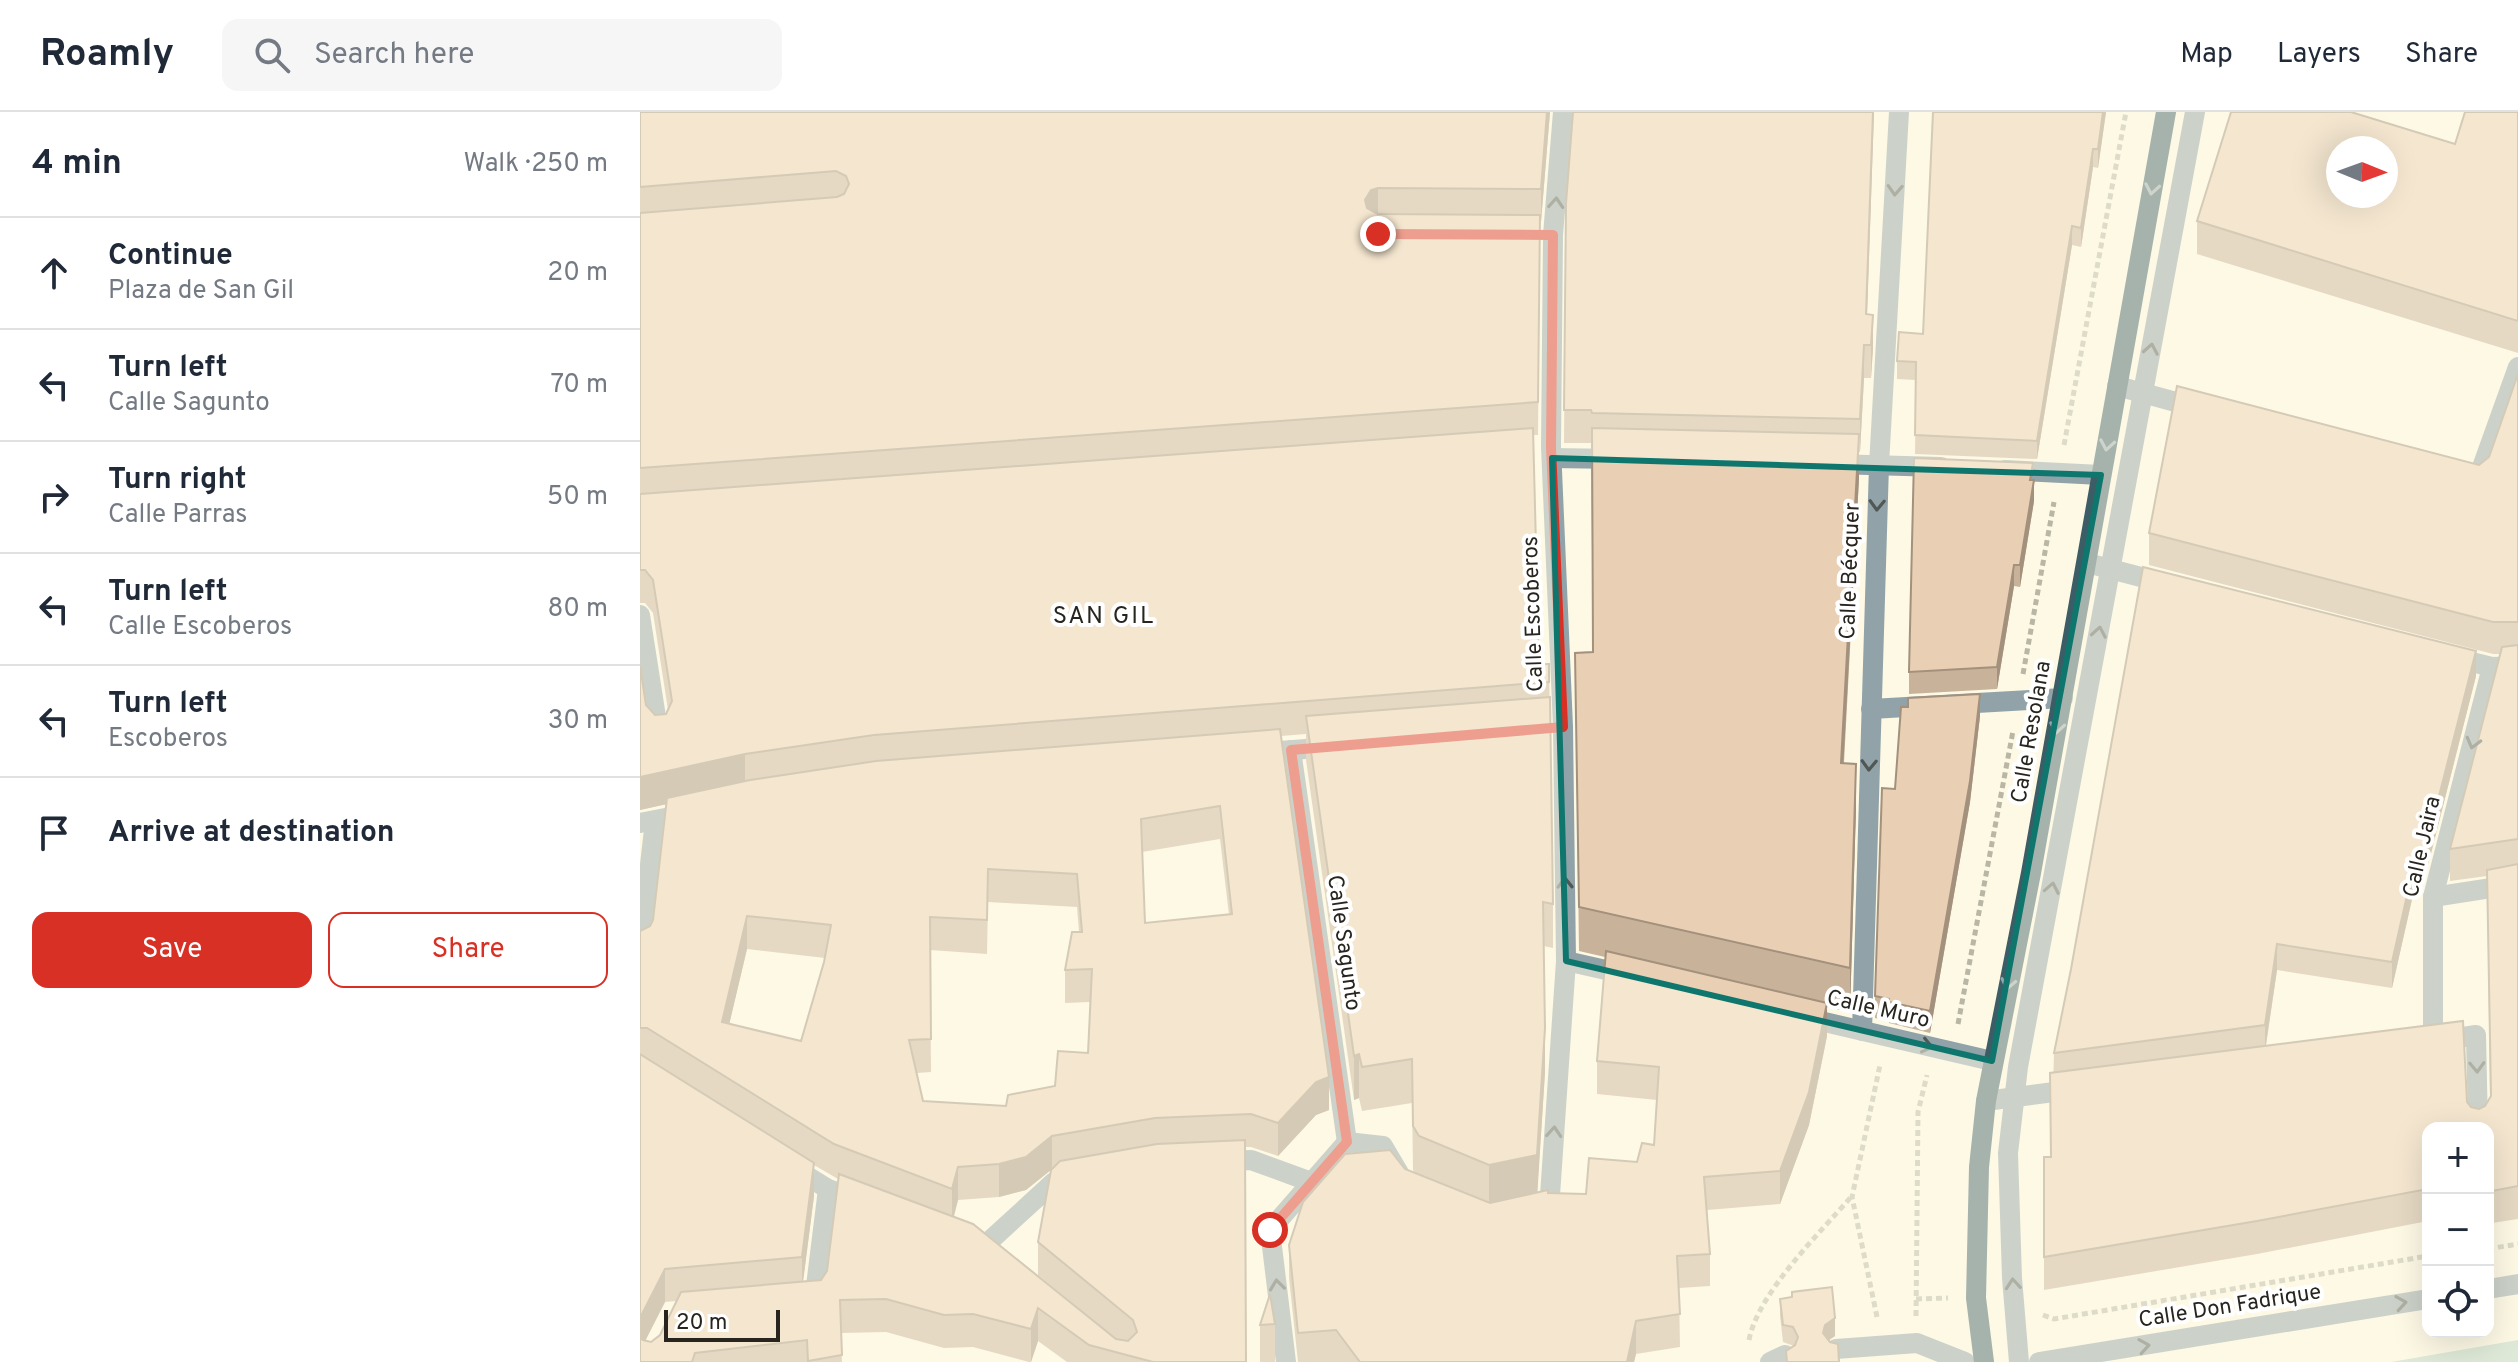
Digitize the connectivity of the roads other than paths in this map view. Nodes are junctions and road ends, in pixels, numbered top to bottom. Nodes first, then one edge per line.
1 (1563, 112) edge
2 (1899, 112) edge
3 (2166, 112) edge
4 (2195, 112) edge
5 (2518, 367) edge
6 (2117, 386) junction
7 (2143, 393) junction
8 (2219, 414) edge
9 (1546, 451) junction
10 (1645, 460) edge
11 (1816, 463) edge
12 (1879, 465) junction
13 (1957, 468) edge
14 (1988, 469) edge
15 (2101, 475) junction
16 (2462, 480) edge
17 (2087, 563) junction
18 (2110, 570) junction
19 (2187, 589) edge
20 (640, 615) edge
21 (2431, 651) edge
22 (2518, 666) edge
23 (2492, 667) junction
24 (2063, 698) junction
25 (1871, 709) junction
26 (659, 736) edge
27 (1352, 745) edge
28 (1291, 750) junction
29 (1230, 755) edge
30 (717, 807) edge
31 (648, 822) edge
32 (2518, 884) edge
33 (2433, 897) junction
34 (640, 951) edge
35 (1566, 961) junction
36 (1654, 982) edge
37 (1787, 1013) edge
38 (1862, 1031) junction
39 (1992, 1061) junction
40 (2092, 1087) edge
41 (2014, 1097) junction
42 (1986, 1101) junction
43 (2478, 1122) edge
44 (1347, 1142) junction
45 (774, 1155) edge
46 (1204, 1162) edge
47 (1098, 1174) edge
48 (1311, 1182) junction
49 (828, 1189) junction
50 (1410, 1190) edge
51 (884, 1210) edge
52 (1519, 1216) edge
53 (982, 1249) edge
54 (2518, 1284) edge
55 (2494, 1288) edge
56 (2422, 1300) edge
57 (798, 1303) edge
58 (1836, 1349) edge
59 (1286, 1362) edge
60 (1965, 1362) edge
61 (1984, 1362) edge
62 (2019, 1362) edge
63 (2039, 1362) edge

9 -> 1 street, Calle Escoberos
2 -> 12 street, Calle Bécquer
3 -> 6 main road, Calle Resolana
7 -> 4 street
5 - 16 street
6 - 7 street
6 -> 15 main road, Calle Resolana
7 - 8 street
7 - 18 street
9 - 10 street
35 -> 9 street, Calle Escoberos
11 - 12 street
12 - 13 street
12 -> 25 street, Calle Bécquer
14 - 15 street
15 - 17 main road, Calle Resolana
17 - 18 street
17 - 24 main road, Calle Resolana
18 - 19 street
41 -> 18 street
20 - 26 street
21 - 23 street
22 - 23 street
23 -> 33 street, Calle Jaira
24 - 25 street
24 -> 39 main road, Calle Resolana
25 -> 38 street, Calle Bécquer
27 - 28 street
28 - 29 street
28 - 44 street, Calle Sagunto
30 - 31 street
31 - 34 street
32 - 33 street
33 -> 43 street, Calle Jaira
35 - 36 street
52 -> 35 street, Calle Escoberos
37 - 38 street, Calle Muro
38 -> 39 street, Calle Muro
39 - 42 main road, Calle Resolana
40 - 41 street
41 - 42 street
62 -> 41 street
42 - 61 main road, Calle Resolana
44 - 48 street
44 - 50 street
45 - 49 street
46 - 48 street
47 - 53 street
59 -> 48 street
49 - 51 street
49 - 57 street
54 - 55 street
63 -> 56 street, Calle Don Fadrique
58 - 60 street

